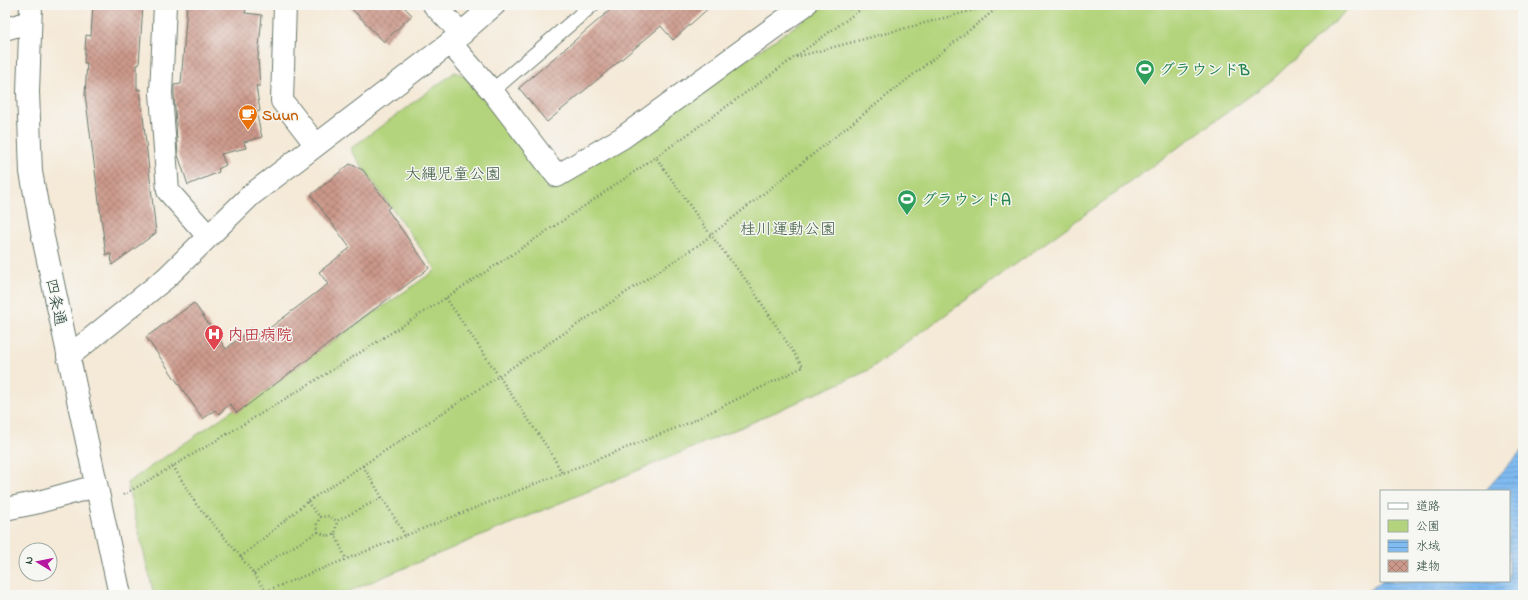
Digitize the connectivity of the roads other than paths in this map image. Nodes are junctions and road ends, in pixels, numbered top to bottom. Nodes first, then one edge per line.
1 (165, 5) edge
2 (285, 5) edge
3 (434, 5) edge
4 (494, 5) edge
5 (592, 5) edge
6 (805, 5) edge
7 (30, 14) edge
8 (5, 29) edge
9 (456, 38) junction
10 (492, 91) junction
11 (316, 145) junction
12 (208, 236) junction
13 (68, 357) junction
14 (96, 486) junction
15 (5, 509) edge
16 (120, 595) edge

1 - 12 street
2 - 11 street
3 - 9 street
4 - 9 street
5 - 10 lane
6 - 10 street
7 - 8 street
7 - 13 street, 四条通
9 - 10 street
9 - 11 street
11 - 12 street
12 - 13 street
13 - 14 street, 四条通
14 - 15 street
14 - 16 street, 四条通

